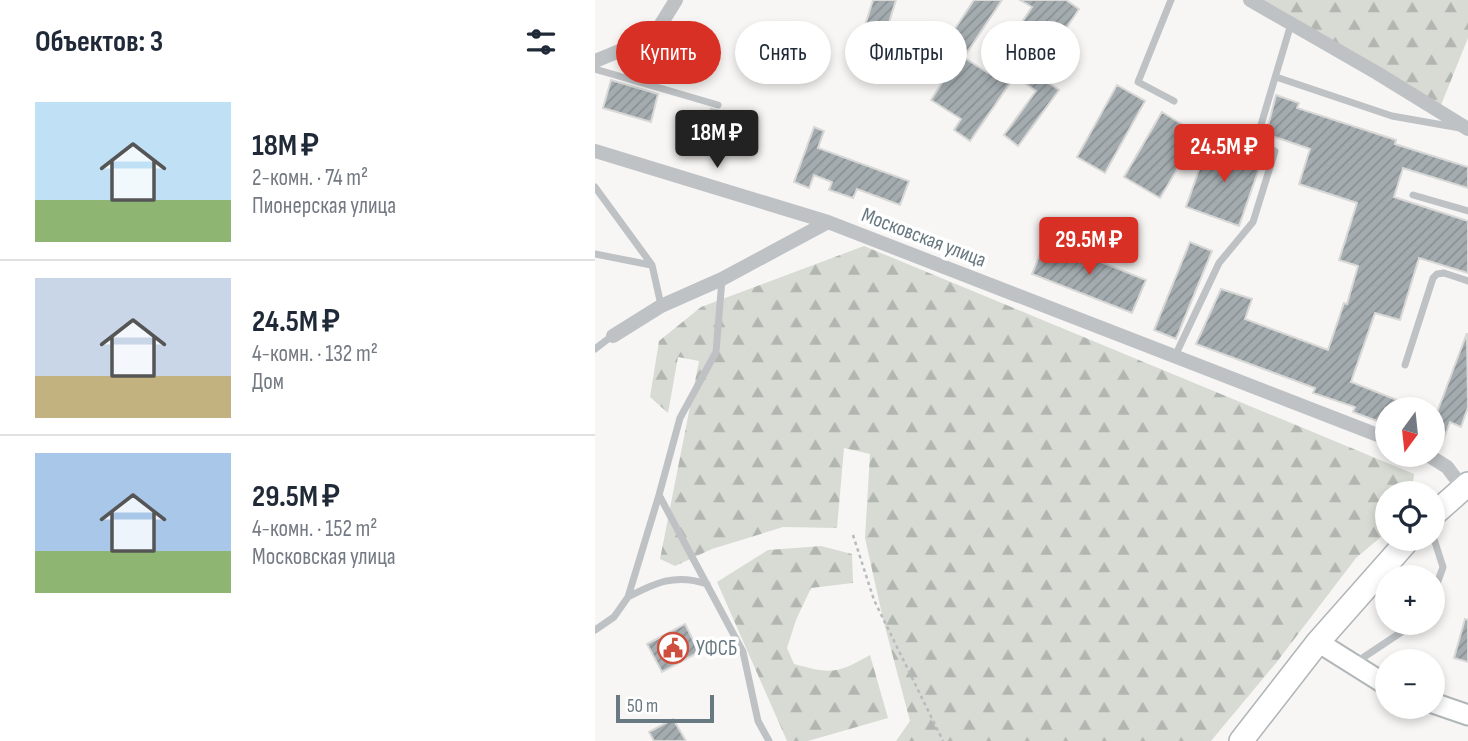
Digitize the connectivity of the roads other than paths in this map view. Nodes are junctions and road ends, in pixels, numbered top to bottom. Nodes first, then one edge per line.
1 (677, 0) edge
2 (1171, 0) edge
3 (1250, 0) edge
4 (1291, 24) junction
5 (595, 61) edge
6 (595, 69) edge
7 (1276, 77) junction
8 (1174, 101) dead end
9 (718, 105) dead end
10 (1468, 129) edge
11 (1227, 135) dead end
12 (1255, 145) junction
13 (595, 151) edge
14 (595, 187) edge
15 (1413, 195) dead end
16 (1468, 211) edge
17 (828, 222) junction
18 (595, 254) edge
19 (652, 265) junction
20 (722, 279) junction
21 (1468, 281) edge
22 (661, 306) junction
23 (613, 336) joint
24 (595, 349) edge
25 (1175, 356) junction
26 (1405, 365) dead end
27 (1375, 434) edge
28 (1445, 466) edge
29 (1466, 489) edge
30 (660, 495) junction
31 (1445, 506) edge
32 (1398, 551) edge
33 (707, 584) junction
34 (628, 597) junction
35 (595, 630) edge
36 (1397, 635) edge
37 (1318, 642) junction
38 (1352, 666) junction
39 (1375, 679) edge
40 (1445, 707) edge
41 (1468, 715) edge
42 (769, 741) edge
43 (1241, 741) edge

1 - 5 street
2 - 8 lane
3 - 4 street
4 - 7 lane
4 - 10 street
6 - 9 lane
7 - 10 lane
7 - 12 lane
11 - 12 lane
12 - 25 lane
13 - 17 street
14 - 19 lane
15 - 16 lane
17 - 20 street, Московская улица
17 - 25 street, Московская улица
18 - 19 lane
19 - 22 lane
20 - 22 street, Московская улица
20 - 30 lane
21 - 26 lane
22 - 23 street, Московская улица
23 - 24 lane
25 - 27 street, Московская улица
28 - 29 street
29 - 31 main road
30 - 33 lane
30 - 34 lane
32 - 37 main road
33 - 34 lane
33 - 42 lane
34 - 35 lane
36 - 38 lane
37 - 38 street
37 - 43 main road
38 - 39 street
40 - 41 street

